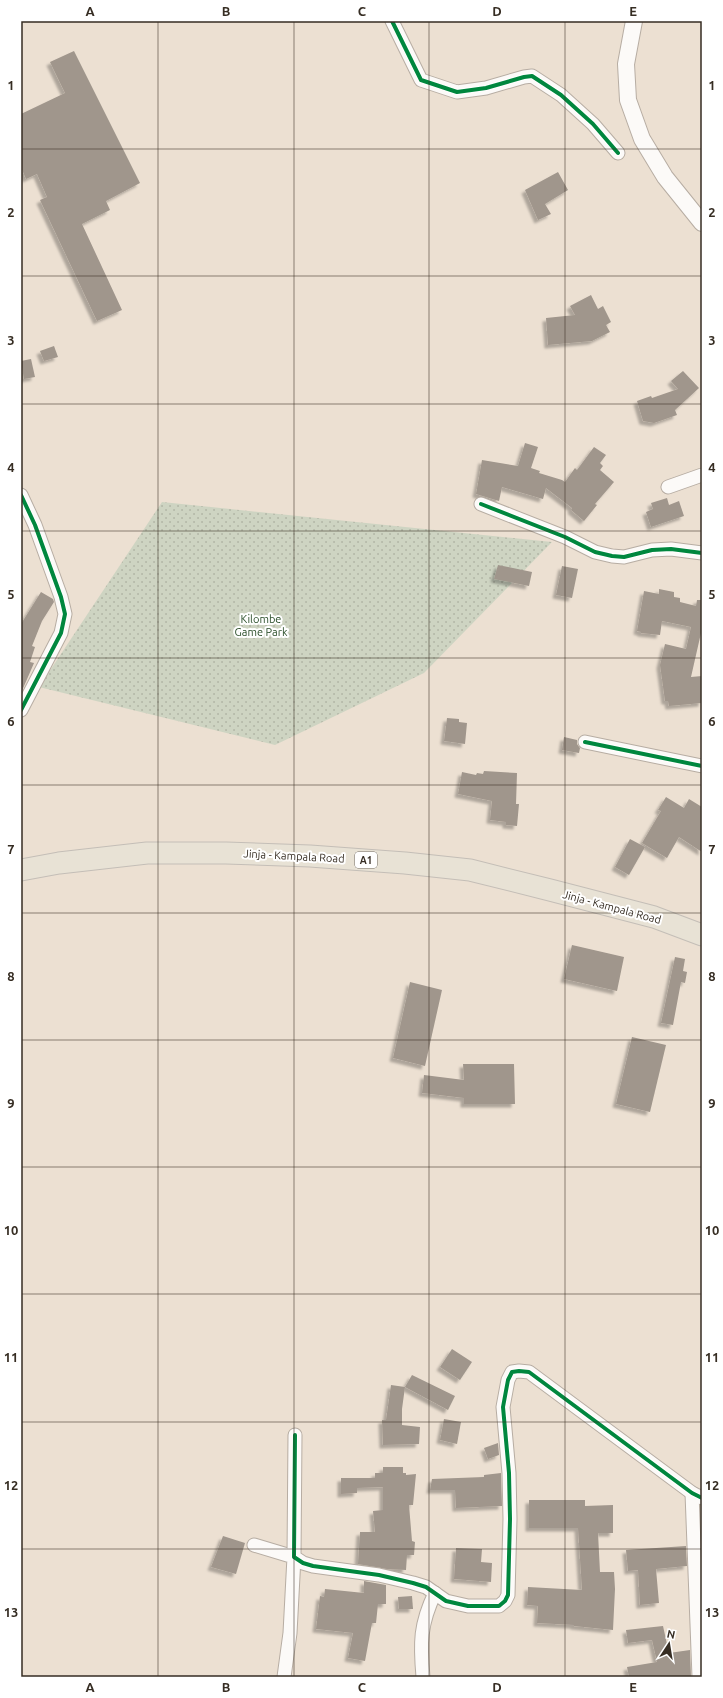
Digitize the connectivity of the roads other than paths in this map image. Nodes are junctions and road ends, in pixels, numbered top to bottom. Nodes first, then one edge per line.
1 (392, 21) edge
2 (634, 21) edge
3 (618, 153) dead end
4 (702, 223) edge
5 (702, 475) edge
6 (668, 487) dead end
7 (21, 495) edge
8 (481, 504) dead end
9 (702, 553) edge
10 (21, 710) edge
11 (585, 742) dead end
12 (702, 766) edge
13 (21, 870) edge
14 (702, 935) edge
15 (295, 1435) dead end
16 (697, 1496) edge
17 (254, 1545) dead end
18 (294, 1556) junction
19 (436, 1593) junction
20 (284, 1677) edge
21 (423, 1677) edge
22 (699, 1677) edge

1 - 3 street
2 - 4 street
5 - 6 street
7 - 10 street
8 - 9 street
11 - 12 street
13 - 14 highway, Jinja - Kampala Road / A1
15 - 18 street
16 - 19 street
16 - 22 street
17 - 18 street
18 - 19 street
18 - 20 street
19 - 21 street

